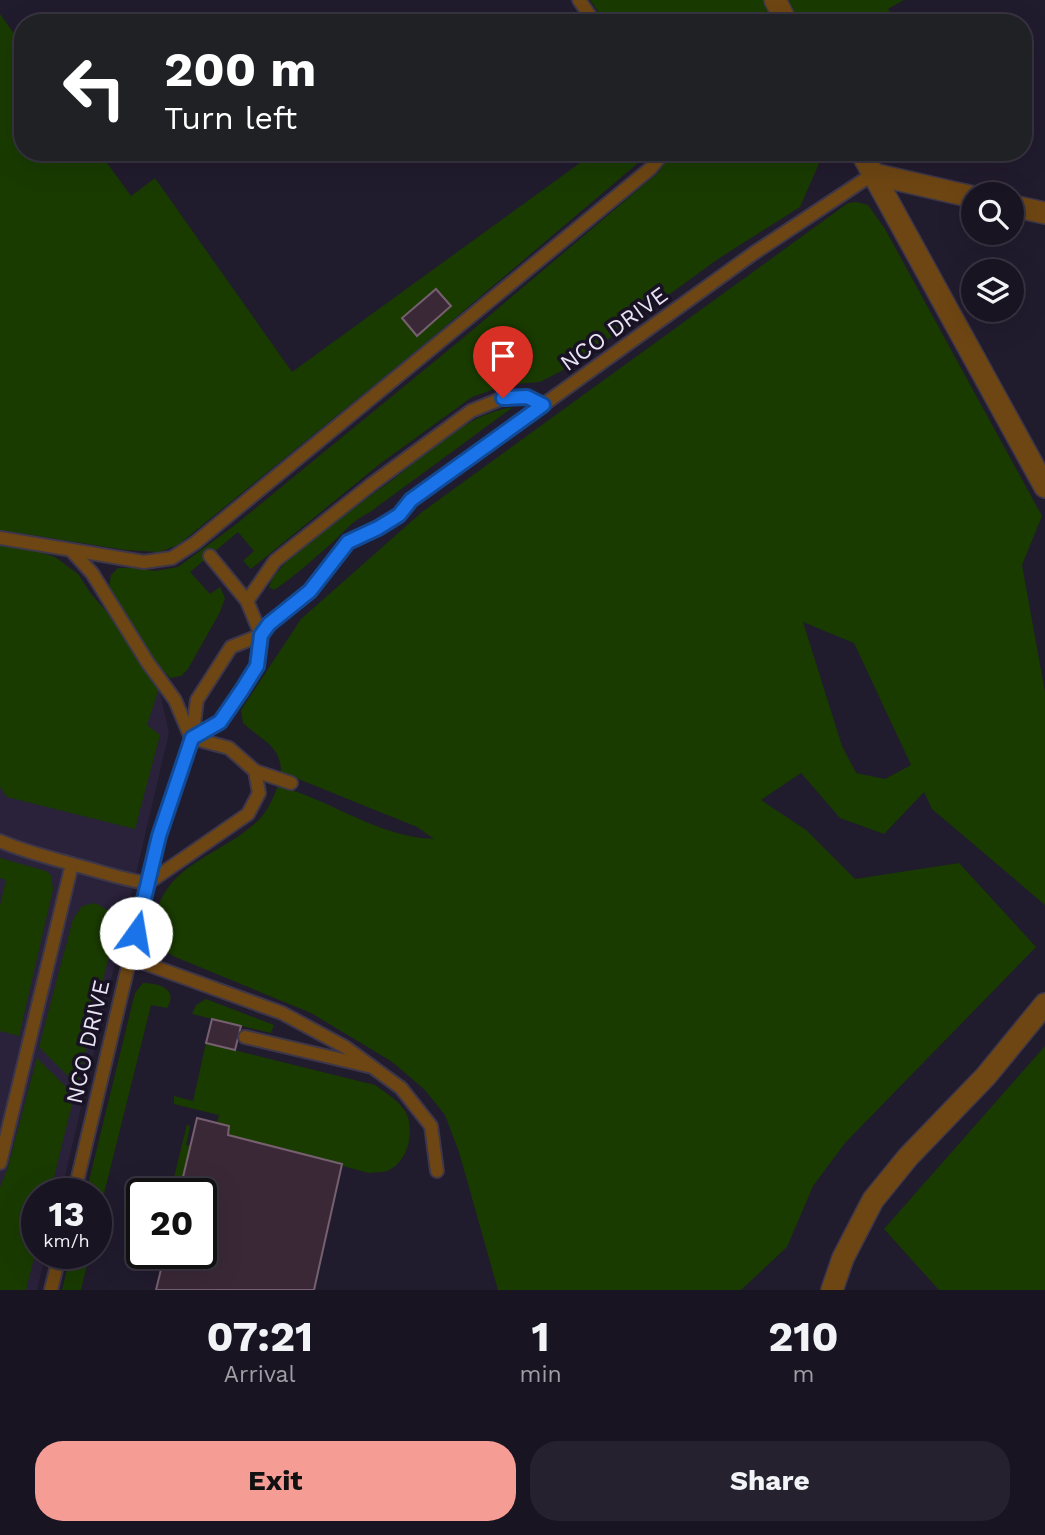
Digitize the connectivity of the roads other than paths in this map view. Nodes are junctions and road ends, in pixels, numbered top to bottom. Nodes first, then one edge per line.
1 (657, 161) edge
2 (866, 161) edge
3 (873, 174) junction
4 (961, 194) edge
5 (1024, 209) edge
6 (1045, 213) edge
7 (543, 405) junction
8 (1045, 487) edge
9 (0, 538) edge
10 (71, 550) junction
11 (210, 556) dead end
12 (247, 600) junction
13 (261, 635) junction
14 (192, 738) junction
15 (255, 771) junction
16 (291, 783) dead end
17 (0, 841) edge
18 (72, 864) junction
19 (148, 883) junction
20 (130, 958) junction
21 (1045, 1004) edge
22 (246, 1037) dead end
23 (372, 1067) junction
24 (0, 1163) edge
25 (438, 1171) dead end
26 (78, 1178) edge
27 (56, 1269) edge
28 (51, 1290) edge
29 (832, 1290) edge

1 - 10 lane
2 - 3 street
3 - 4 street
3 - 7 lane, NCO DRIVE
3 - 8 street
5 - 6 street
7 - 12 lane
7 - 13 lane, NCO DRIVE
9 - 10 lane
10 - 14 lane
11 - 12 lane
12 - 13 lane
13 - 14 lane
13 - 14 lane, NCO DRIVE
14 - 15 lane
14 - 19 lane, NCO DRIVE
15 - 16 lane
15 - 19 lane
17 - 18 lane
18 - 19 lane
18 - 24 lane
19 - 20 lane, NCO DRIVE
20 - 23 lane
20 - 26 lane, NCO DRIVE
21 - 29 street
22 - 23 lane
23 - 25 lane
27 - 28 lane

